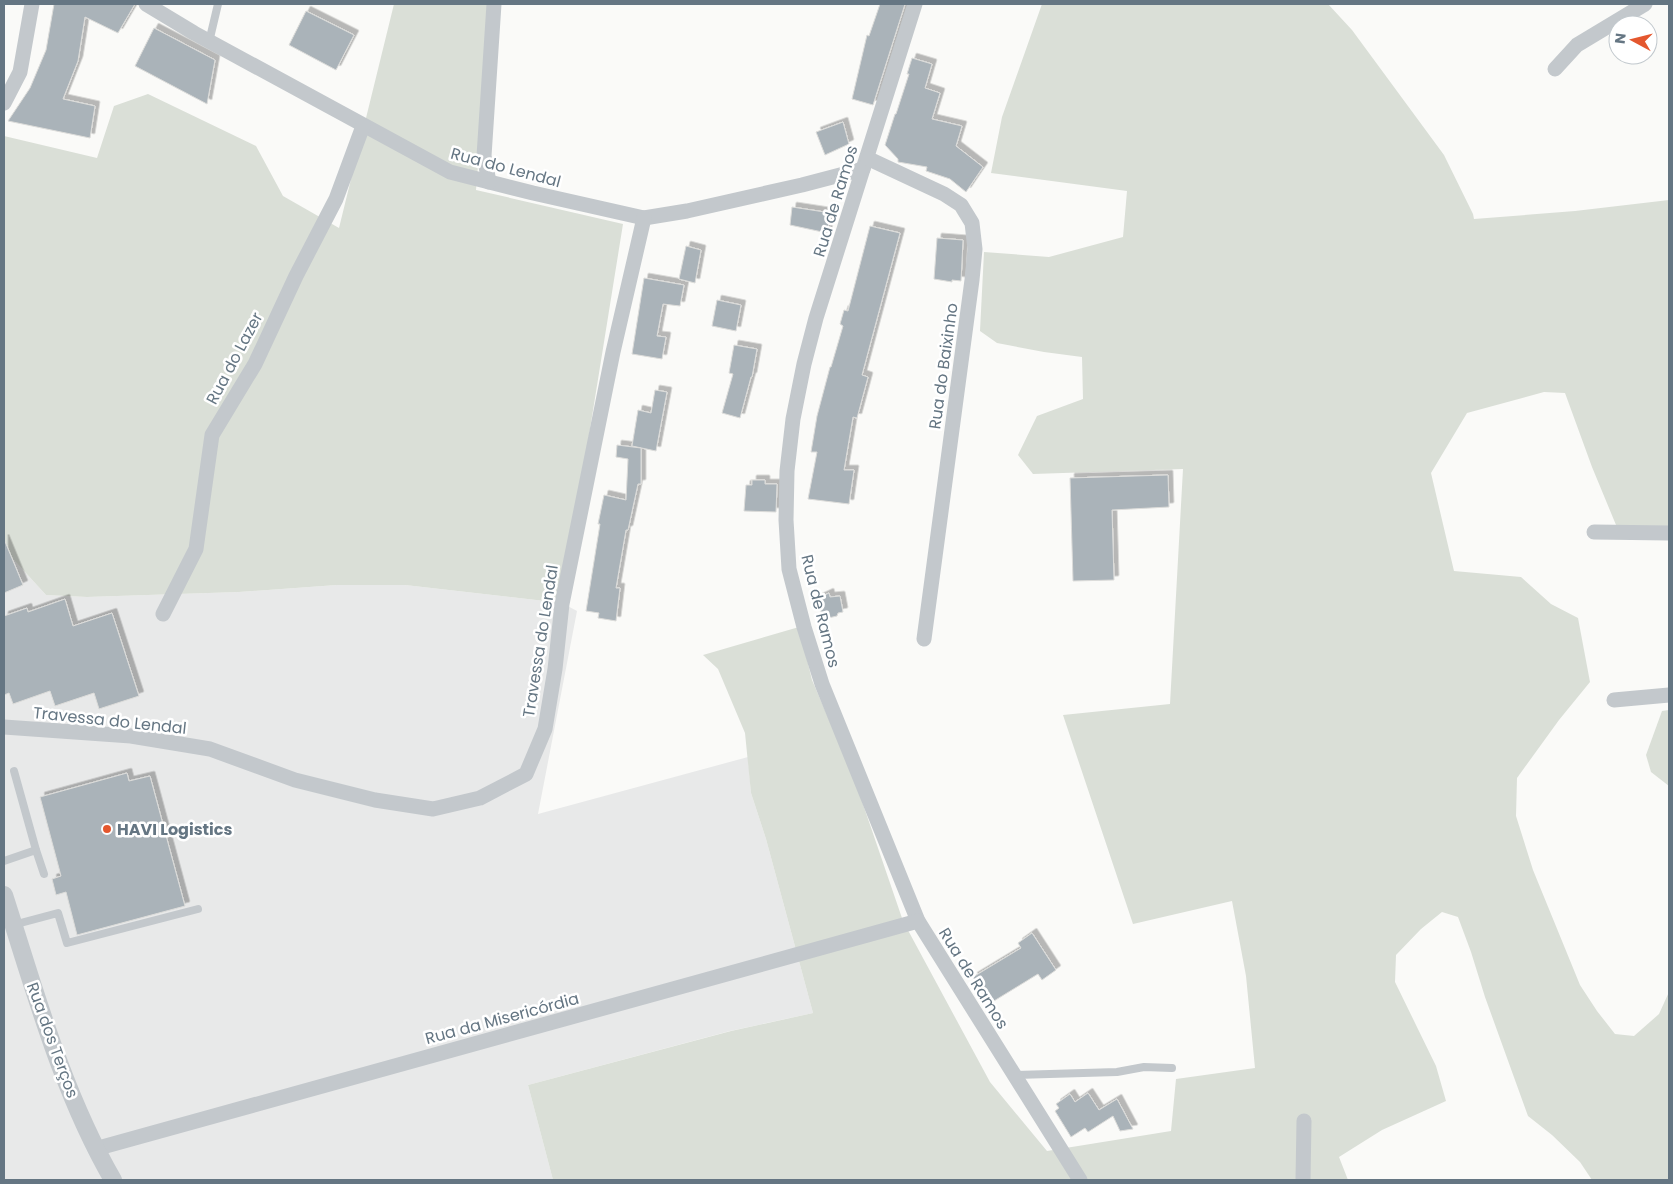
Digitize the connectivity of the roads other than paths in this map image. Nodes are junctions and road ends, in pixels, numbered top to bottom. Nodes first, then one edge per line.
1 (32, 4) edge
2 (146, 4) edge
3 (218, 4) edge
4 (494, 4) edge
5 (915, 4) edge
6 (1645, 4) edge
7 (209, 42) junction
8 (1555, 68) dead end
9 (4, 103) edge
10 (363, 126) junction
11 (865, 164) junction
12 (489, 182) junction
13 (644, 218) junction
14 (1594, 532) dead end
15 (1669, 533) edge
16 (163, 614) dead end
17 (924, 639) dead end
18 (1669, 695) edge
19 (1614, 700) dead end
20 (4, 727) edge
21 (14, 771) dead end
22 (36, 850) junction
23 (4, 861) edge
24 (44, 874) dead end
25 (4, 895) edge
26 (198, 909) dead end
27 (918, 921) junction
28 (14, 925) junction
29 (1172, 1068) dead end
30 (1014, 1075) junction
31 (1304, 1122) dead end
32 (95, 1149) junction
33 (113, 1180) edge
34 (1080, 1180) edge
35 (1303, 1180) edge

1 - 9 street
2 - 7 street, Rua do Lendal
3 - 7 lane
4 - 12 street
5 - 11 street, Rua de Ramos
6 - 8 street
7 - 10 street, Rua do Lendal
10 - 12 street, Rua do Lendal
10 - 16 street, Rua do Lazer
11 - 13 street, Rua do Lendal
11 - 17 street, Rua do Baixinho
11 - 27 street, Rua de Ramos
12 - 13 street, Rua do Lendal
13 - 20 street, Travessa do Lendal
14 - 15 street
18 - 19 street
21 - 22 lane
22 - 23 lane
22 - 24 lane
25 - 28 street, Rua dos Terços
26 - 28 lane
27 - 30 street, Rua de Ramos
27 - 32 street, Rua da Misericórdia
28 - 32 street, Rua dos Terços
29 - 30 lane
30 - 34 street, Rua de Ramos
31 - 35 street
32 - 33 street, Rua dos Terços

